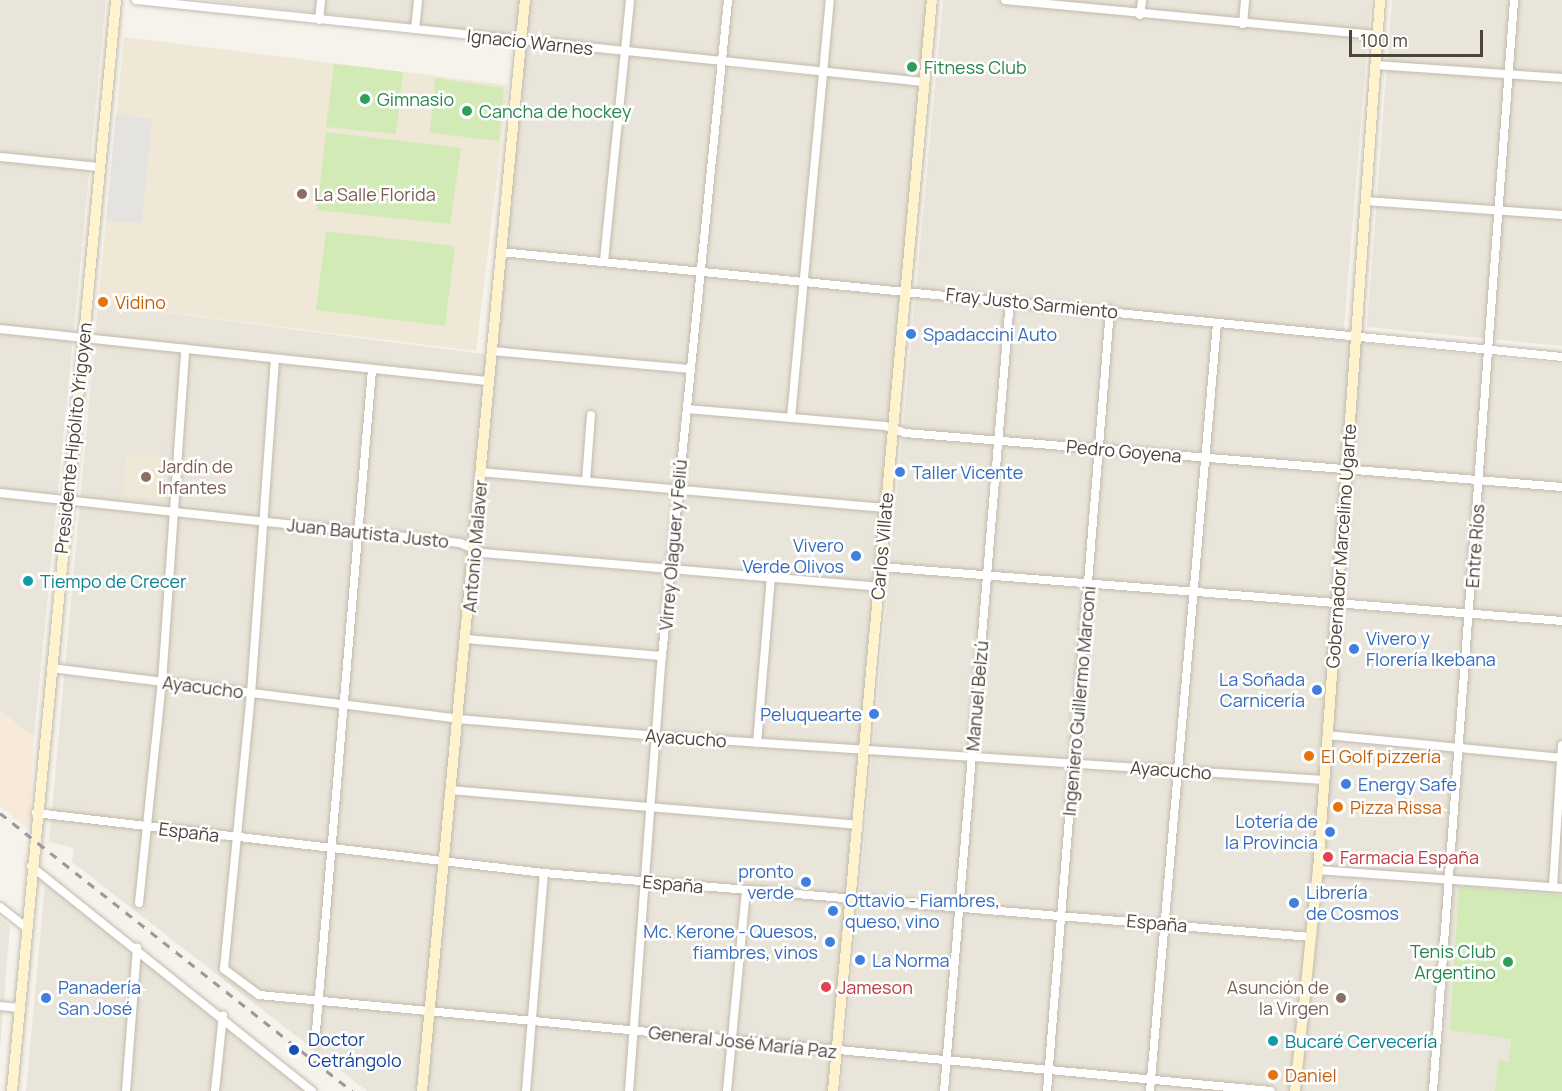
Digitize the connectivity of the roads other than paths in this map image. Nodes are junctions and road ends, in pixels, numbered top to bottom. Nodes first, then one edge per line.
1 (116, 0) edge
2 (136, 0) edge
3 (321, 0) edge
4 (418, 0) edge
5 (525, 0) edge
6 (630, 0) edge
7 (728, 0) edge
8 (830, 0) edge
9 (932, 0) edge
10 (1005, 0) edge
11 (1142, 0) edge
12 (1245, 0) edge
13 (1380, 0) edge
14 (1514, 0) edge
15 (1042, 2) edge
16 (217, 4) edge
17 (1140, 15) junction
18 (319, 20) junction
19 (1243, 24) junction
20 (415, 29) junction
21 (1378, 35) junction
22 (521, 42) junction
23 (625, 52) junction
24 (721, 63) junction
25 (1376, 64) junction
26 (824, 72) junction
27 (1509, 73) junction
28 (1562, 78) edge
29 (924, 82) junction
30 (0, 157) edge
31 (99, 167) junction
32 (1366, 201) junction
33 (1499, 210) junction
34 (1562, 215) edge
35 (501, 252) junction
36 (604, 261) junction
37 (699, 270) junction
38 (804, 280) junction
39 (904, 290) junction
40 (1010, 300) junction
41 (1110, 310) junction
42 (1216, 323) junction
43 (0, 329) edge
44 (1356, 335) junction
45 (83, 338) junction
46 (185, 349) junction
47 (1490, 349) junction
48 (492, 351) junction
49 (1562, 357) edge
50 (274, 359) junction
51 (691, 369) junction
52 (372, 370) junction
53 (489, 381) junction
54 (687, 409) junction
55 (591, 415) dead end
56 (791, 418) junction
57 (892, 429) junction
58 (998, 441) junction
59 (1099, 449) junction
60 (1204, 457) junction
61 (1345, 468) junction
62 (481, 472) junction
63 (1480, 480) junction
64 (586, 481) junction
65 (1562, 487) edge
66 (678, 489) junction
67 (0, 493) edge
68 (67, 502) junction
69 (886, 508) junction
70 (175, 512) junction
71 (264, 521) junction
72 (357, 531) junction
73 (475, 549) junction
74 (881, 567) junction
75 (672, 570) junction
76 (987, 575) junction
77 (771, 578) junction
78 (878, 587) junction
79 (1088, 587) junction
80 (1192, 592) junction
81 (1338, 603) junction
82 (1471, 615) junction
83 (1562, 621) edge
84 (466, 639) junction
85 (662, 656) junction
86 (51, 668) junction
87 (162, 682) junction
88 (251, 693) junction
89 (347, 704) junction
90 (459, 718) junction
91 (1327, 735) junction
92 (656, 736) junction
93 (757, 742) junction
94 (1562, 745) edge
95 (1460, 749) junction
96 (864, 751) junction
97 (972, 757) junction
98 (1562, 758) edge
99 (1074, 764) junction
100 (1177, 771) junction
101 (1324, 780) junction
102 (451, 790) junction
103 (651, 806) junction
104 (36, 813) junction
105 (858, 825) junction
106 (146, 826) junction
107 (235, 837) junction
108 (331, 848) junction
109 (443, 862) junction
110 (32, 866) junction
111 (1318, 870) junction
112 (544, 873) junction
113 (1450, 880) junction
114 (645, 882) junction
115 (1553, 887) junction
116 (1562, 888) edge
117 (746, 890) junction
118 (853, 897) junction
119 (139, 903) dead end
120 (0, 907) edge
121 (962, 907) junction
122 (1062, 914) junction
123 (1164, 923) junction
124 (26, 927) junction
125 (1311, 937) junction
126 (137, 946) junction
127 (317, 1002) junction
128 (0, 1006) edge
129 (19, 1008) junction
130 (431, 1010) junction
131 (223, 1015) junction
132 (532, 1022) junction
133 (633, 1031) junction
134 (731, 1041) junction
135 (315, 1043) dead end
136 (837, 1052) junction
137 (947, 1061) junction
138 (1049, 1071) junction
139 (1151, 1081) junction
140 (12, 1091) edge
141 (126, 1091) edge
142 (215, 1091) edge
143 (312, 1091) edge
144 (423, 1091) edge
145 (526, 1091) edge
146 (629, 1091) edge
147 (727, 1091) edge
148 (833, 1091) edge
149 (944, 1091) edge
150 (1047, 1091) edge
151 (1150, 1091) edge
152 (1270, 1091) edge
153 (1294, 1091) edge
154 (1433, 1091) edge

1 - 31 street, Presidente Hipólito Yrigoyen
2 - 16 street, Ignacio Warnes
3 - 18 street
4 - 20 street
5 - 22 street, Antonio Malaver
6 - 23 street
7 - 24 street, Virrey Olaguer y Feliú
8 - 26 street
9 - 29 street, Carlos Villate
10 - 15 street
11 - 17 street
12 - 19 street
13 - 21 street, Gobernador Marcelino Ugarte
14 - 27 street, Entre Ríos
15 - 17 street
16 - 18 street, Ignacio Warnes
17 - 19 street
18 - 20 street, Ignacio Warnes
19 - 21 street
20 - 22 street, Ignacio Warnes
21 - 25 street, Gobernador Marcelino Ugarte
22 - 23 street, Ignacio Warnes
22 - 35 street, Antonio Malaver
23 - 24 street, Ignacio Warnes
23 - 36 street
24 - 26 street, Ignacio Warnes
24 - 37 street, Virrey Olaguer y Feliú
25 - 27 street
25 - 32 street, Gobernador Marcelino Ugarte
26 - 29 street, Ignacio Warnes
26 - 38 street
27 - 28 street
27 - 33 street, Entre Ríos
29 - 39 street, Carlos Villate
30 - 31 street
31 - 45 street, Presidente Hipólito Yrigoyen
32 - 33 street
32 - 44 street, Gobernador Marcelino Ugarte
33 - 34 street
33 - 47 street, Entre Ríos
35 - 36 street, Fray Justo Sarmiento
35 - 48 street, Antonio Malaver
36 - 37 street, Fray Justo Sarmiento
37 - 38 street, Fray Justo Sarmiento
37 - 51 street, Virrey Olaguer y Feliú
38 - 39 street, Fray Justo Sarmiento
38 - 56 street
39 - 40 street, Fray Justo Sarmiento
39 - 57 street, Carlos Villate
40 - 41 street, Fray Justo Sarmiento
40 - 58 street, Manuel Belzú
41 - 42 street, Fray Justo Sarmiento
41 - 59 street, Ingeniero Guillermo Marconi
42 - 44 street, Fray Justo Sarmiento
42 - 60 street
43 - 45 street
44 - 47 street, Fray Justo Sarmiento
44 - 61 street, Gobernador Marcelino Ugarte
45 - 46 street
45 - 68 street, Presidente Hipólito Yrigoyen
46 - 50 street
46 - 70 street
47 - 49 street, Fray Justo Sarmiento
47 - 63 street, Entre Ríos
48 - 51 street
48 - 53 street, Antonio Malaver
50 - 52 street
50 - 71 street
51 - 54 street, Virrey Olaguer y Feliú
52 - 53 street
52 - 72 street
53 - 62 street, Antonio Malaver
54 - 56 street, Pedro Goyena
54 - 66 street, Virrey Olaguer y Feliú
55 - 64 street
56 - 57 street, Pedro Goyena
57 - 58 street, Pedro Goyena
57 - 69 street, Carlos Villate
58 - 59 street, Pedro Goyena
58 - 76 street, Manuel Belzú
59 - 60 street, Pedro Goyena
59 - 79 street, Ingeniero Guillermo Marconi
60 - 61 street, Pedro Goyena
60 - 80 street
61 - 63 street, Pedro Goyena
61 - 81 street, Gobernador Marcelino Ugarte
62 - 64 street
62 - 73 street, Antonio Malaver
63 - 65 street, Pedro Goyena
63 - 82 street, Entre Ríos
64 - 66 street
66 - 69 street
66 - 75 street, Virrey Olaguer y Feliú
67 - 68 street, Juan Bautista Justo
68 - 70 street, Juan Bautista Justo
68 - 86 street, Presidente Hipólito Yrigoyen
69 - 74 street, Carlos Villate
70 - 71 street, Juan Bautista Justo
70 - 87 street
71 - 72 street, Juan Bautista Justo
71 - 88 street
72 - 73 street, Juan Bautista Justo
72 - 89 street
73 - 75 street, Juan Bautista Justo
73 - 84 street, Antonio Malaver
74 - 76 street
74 - 78 street, Carlos Villate
75 - 77 street, Juan Bautista Justo
75 - 85 street, Virrey Olaguer y Feliú
76 - 79 street
76 - 97 street, Manuel Belzú
77 - 78 street, Juan Bautista Justo
77 - 93 street
78 - 96 street, Carlos Villate
79 - 80 street
79 - 99 street, Ingeniero Guillermo Marconi
80 - 81 street
80 - 100 street
81 - 82 street
81 - 91 street, Gobernador Marcelino Ugarte
82 - 83 street
82 - 95 street, Entre Ríos
84 - 85 street
84 - 90 street, Antonio Malaver
85 - 92 street, Virrey Olaguer y Feliú
86 - 87 street, Ayacucho
86 - 104 street, Presidente Hipólito Yrigoyen
87 - 88 street, Ayacucho
87 - 106 street
88 - 89 street, Ayacucho
88 - 107 street
89 - 90 street, Ayacucho
89 - 108 street
90 - 92 street, Ayacucho
90 - 102 street, Antonio Malaver
91 - 95 street
91 - 101 street, Gobernador Marcelino Ugarte
92 - 93 street, Ayacucho
92 - 103 street, Virrey Olaguer y Feliú
93 - 96 street, Ayacucho
94 - 98 street
95 - 98 street
95 - 113 street, Entre Ríos
96 - 97 street, Ayacucho
96 - 105 street, Carlos Villate
97 - 99 street, Ayacucho
97 - 121 street, Manuel Belzú
98 - 115 street
99 - 100 street, Ayacucho
99 - 122 street, Ingeniero Guillermo Marconi
100 - 101 street, Ayacucho
100 - 123 street
101 - 111 street, Gobernador Marcelino Ugarte
102 - 103 street
102 - 109 street, Antonio Malaver
103 - 105 street
103 - 114 street, Virrey Olaguer y Feliú
104 - 106 street, España
104 - 110 street, Presidente Hipólito Yrigoyen
105 - 118 street, Carlos Villate
106 - 107 street, España
106 - 119 street
107 - 108 street, España
107 - 127 street, General José María Paz
108 - 109 street, España
108 - 127 street
109 - 112 street, España
109 - 130 street, Antonio Malaver
110 - 124 street, Presidente Hipólito Yrigoyen
110 - 126 street
111 - 113 street
111 - 125 street, Gobernador Marcelino Ugarte
112 - 114 street, España
112 - 132 street
113 - 115 street
113 - 154 street, Entre Ríos
114 - 117 street, España
114 - 133 street, Virrey Olaguer y Feliú
115 - 116 street
117 - 118 street, España
117 - 134 street
118 - 121 street, España
118 - 136 street, Carlos Villate
120 - 124 street
121 - 122 street, España
121 - 137 street, Manuel Belzú
122 - 123 street, España
122 - 138 street, Ingeniero Guillermo Marconi
123 - 125 street, España
123 - 139 street
124 - 129 street, Presidente Hipólito Yrigoyen
125 - 153 street, Gobernador Marcelino Ugarte
126 - 131 street
126 - 141 street
127 - 130 street, General José María Paz
127 - 135 street
128 - 129 street
129 - 140 street, Presidente Hipólito Yrigoyen
130 - 132 street, General José María Paz
130 - 144 street, Antonio Malaver
131 - 142 street
131 - 143 street
132 - 133 street, General José María Paz
132 - 145 street
133 - 134 street, General José María Paz
133 - 146 street, Virrey Olaguer y Feliú
134 - 136 street, General José María Paz
134 - 147 street
136 - 137 street, General José María Paz
136 - 148 street, Carlos Villate
137 - 138 street, General José María Paz
137 - 149 street, Manuel Belzú
138 - 139 street, General José María Paz
138 - 150 street, Ingeniero Guillermo Marconi
139 - 151 street
139 - 152 street, General José María Paz

